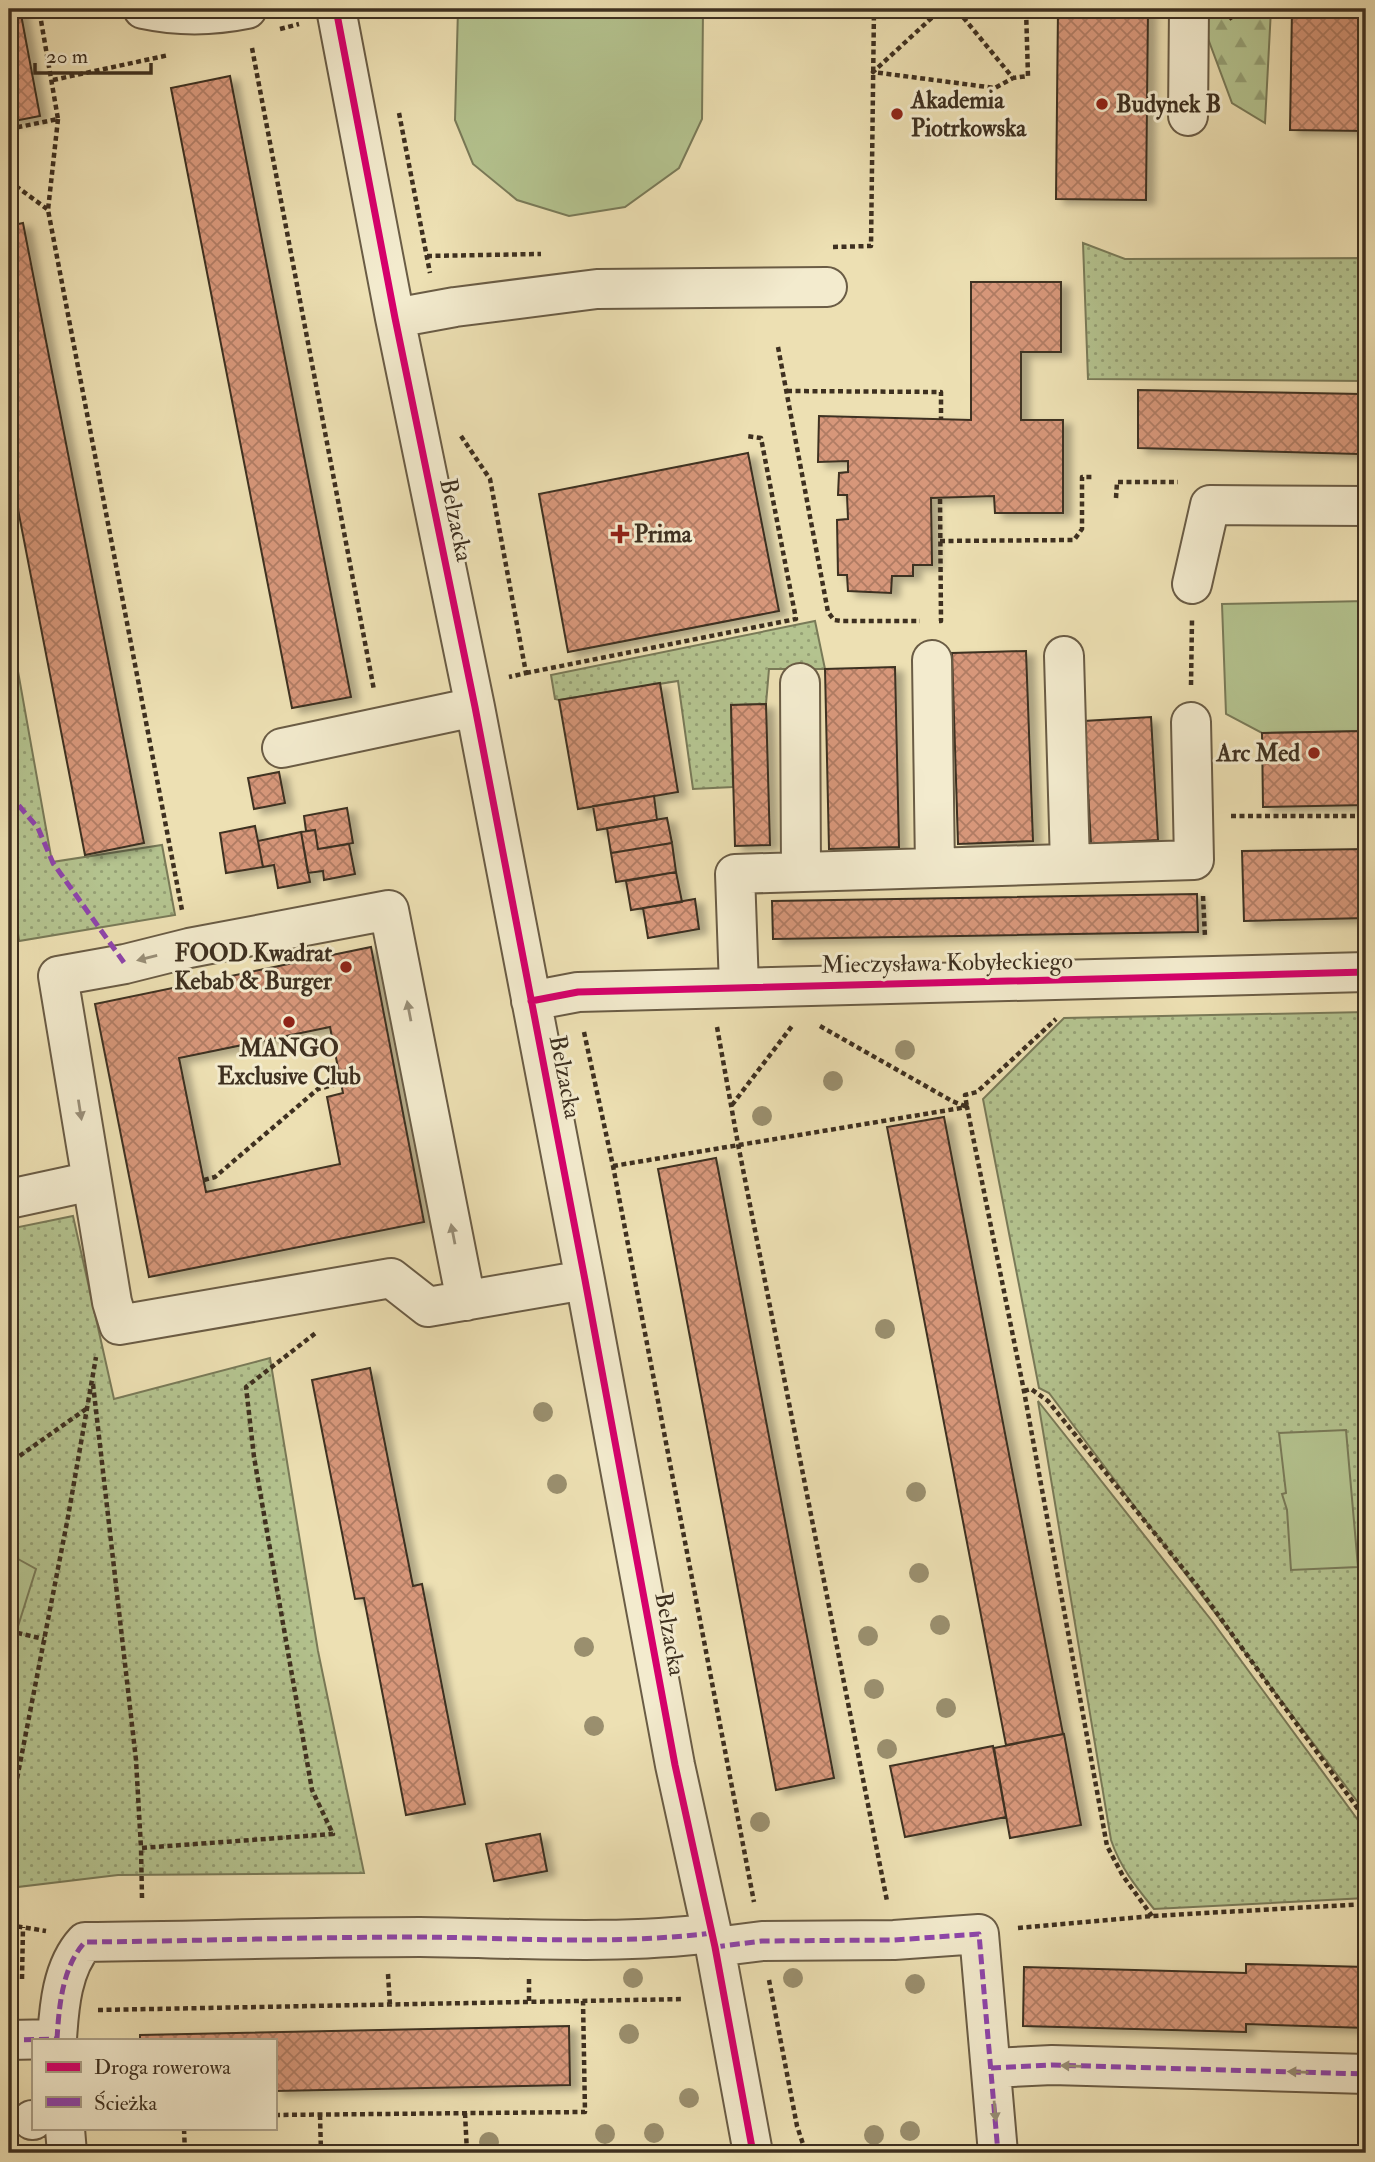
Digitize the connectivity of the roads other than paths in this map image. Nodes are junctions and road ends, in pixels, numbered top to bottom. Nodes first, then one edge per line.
1 (142, 9) edge
2 (336, 9) edge
3 (1189, 9) edge
4 (248, 23) edge
5 (1188, 116) dead end
6 (827, 287) dead end
7 (395, 318) junction
8 (1366, 506) edge
9 (1192, 584) road end
10 (1064, 656) dead end
11 (932, 660) dead end
12 (800, 683) dead end
13 (475, 707) junction
14 (1191, 722) road end
15 (282, 748) dead end
16 (1070, 864) junction
17 (935, 868) junction
18 (802, 872) junction
19 (1366, 972) edge
20 (739, 987) junction
21 (531, 1001) junction
22 (92, 1181) junction
23 (9, 1199) edge
24 (585, 1280) junction
25 (466, 1301) junction
26 (714, 1940) junction
27 (58, 2030) edge
28 (9, 2040) edge
29 (991, 2068) junction
30 (1366, 2074) edge
31 (49, 2130) edge
32 (67, 2153) edge
33 (753, 2153) edge
34 (998, 2153) edge

1 - 4 street
2 - 7 street, Belzacka
3 - 5 street
6 - 7 street
7 - 13 street, Belzacka
8 - 9 street
10 - 16 street
11 - 17 street
12 - 18 street
13 - 15 street
13 - 21 street, Belzacka
14 - 16 street
16 - 17 street
17 - 18 street
18 - 20 street
19 - 20 street, Mieczysława Kobyłeckiego
20 - 21 street, Mieczysława Kobyłeckiego
21 - 24 street, Belzacka
22 - 23 street
22 - 25 street
25 -> 22 street
24 - 25 street
24 - 26 street, Belzacka
26 - 27 street
26 - 29 street
26 - 33 street, Belzacka
27 - 28 street
30 -> 29 street
29 -> 34 street
31 - 32 street

